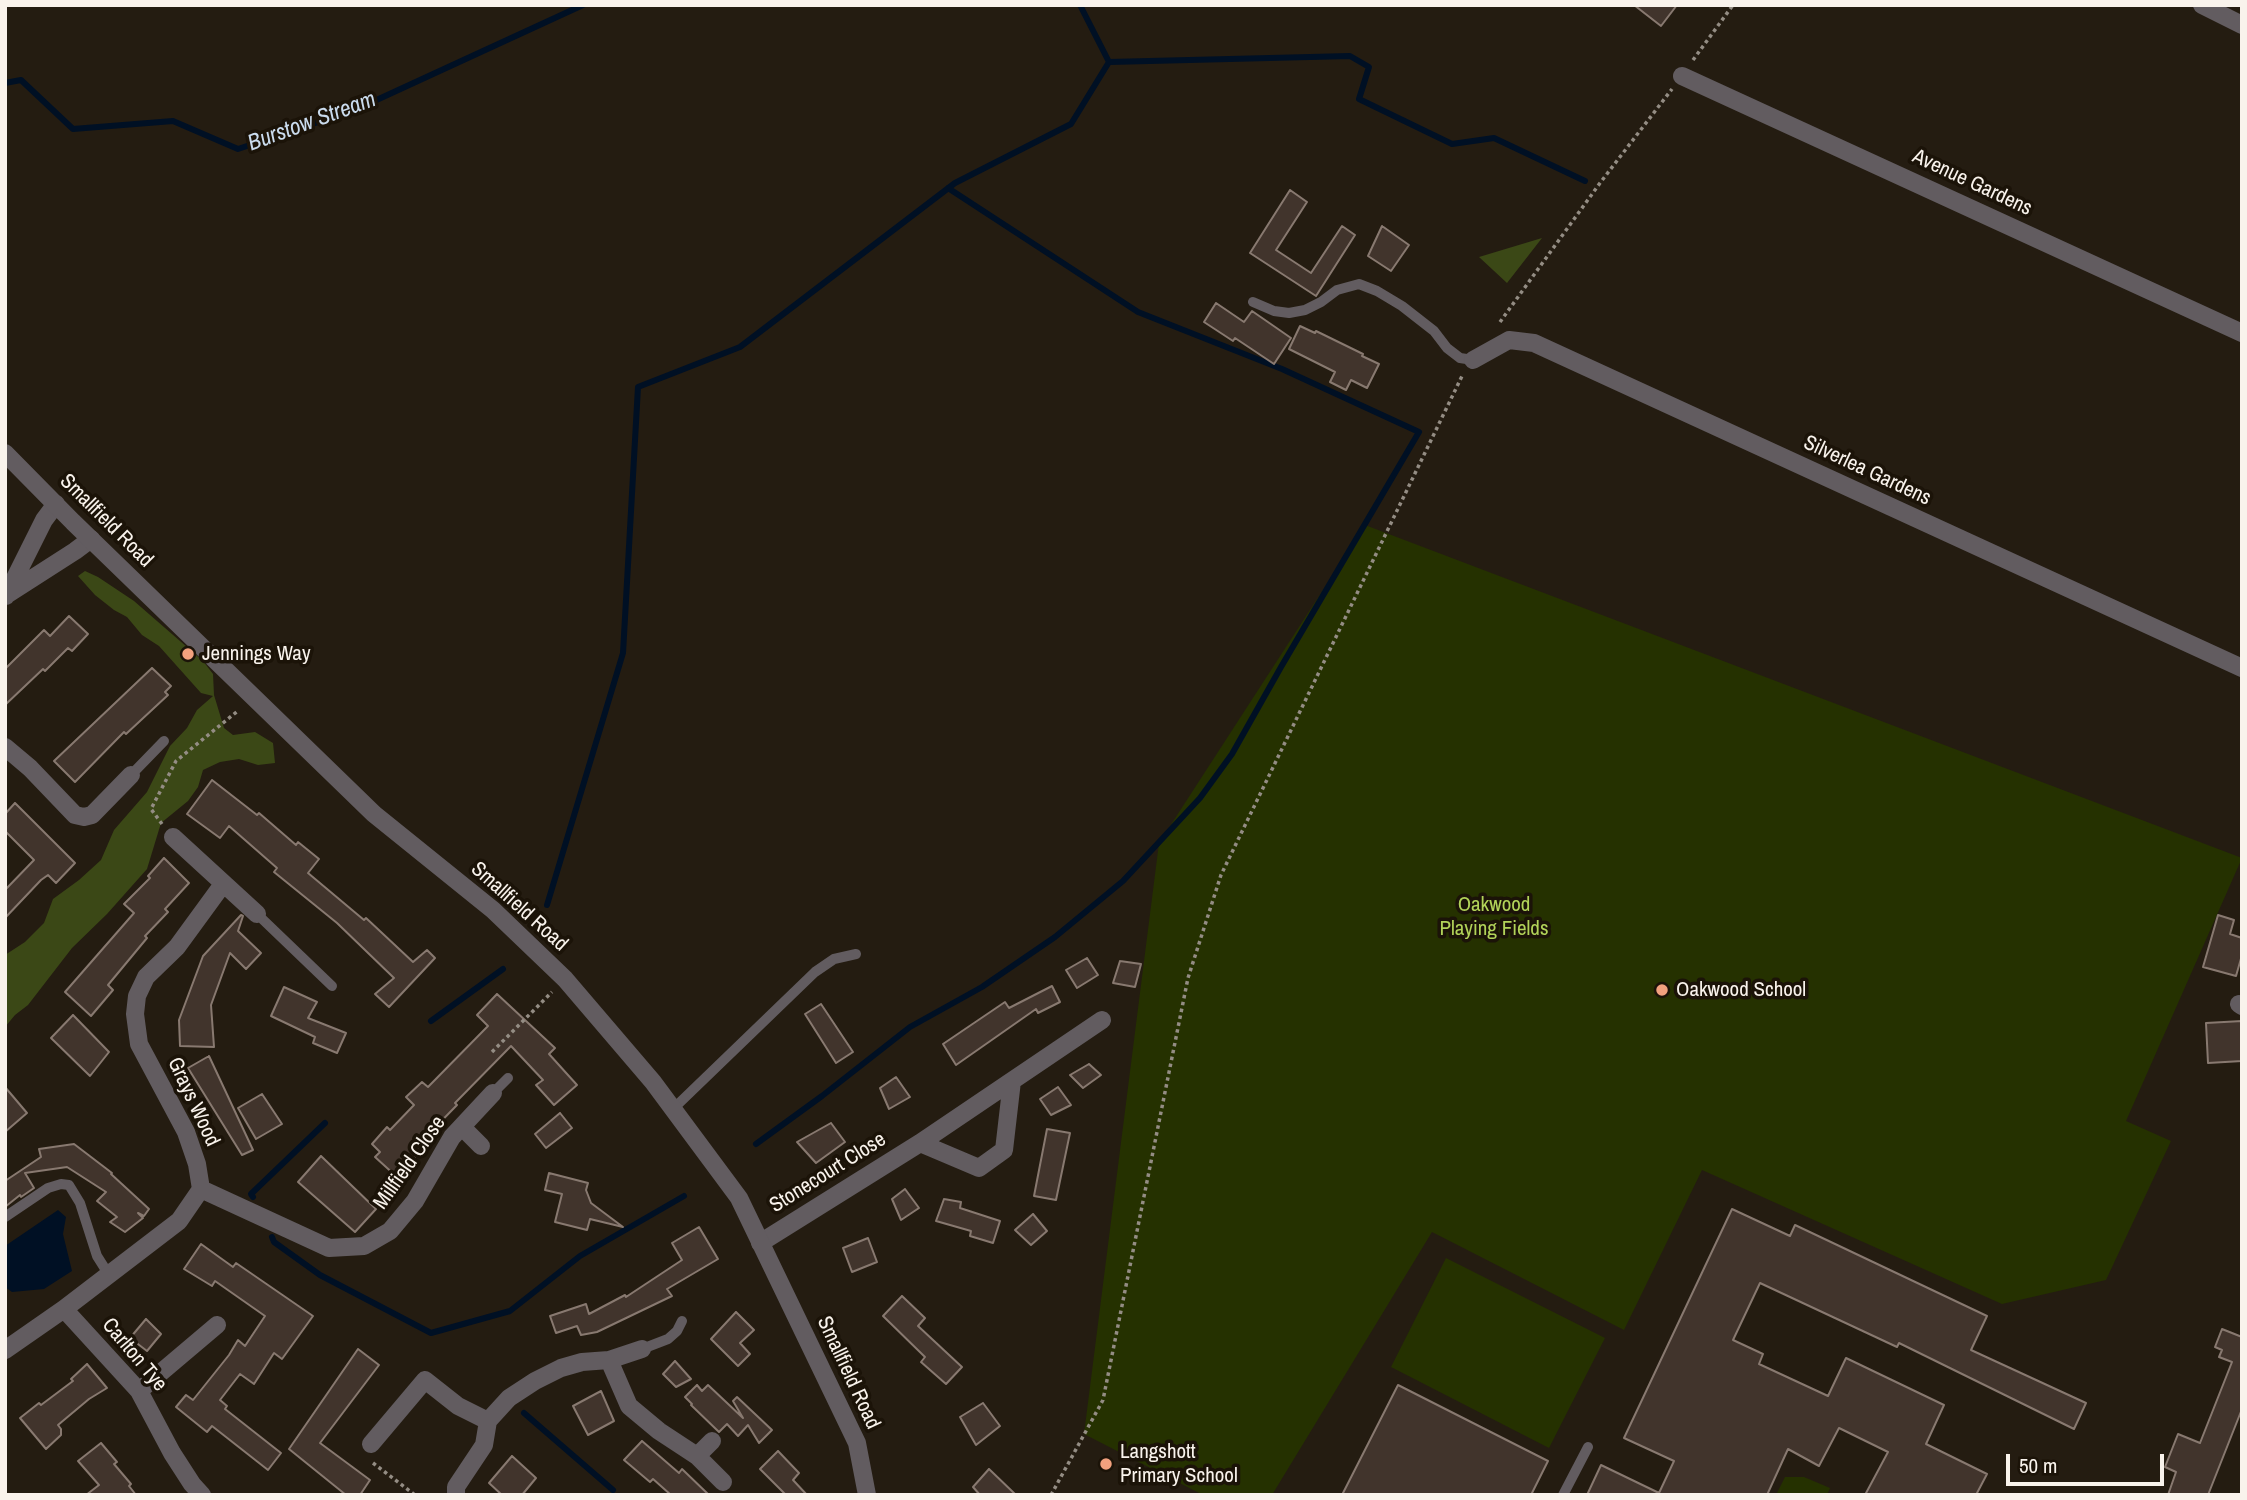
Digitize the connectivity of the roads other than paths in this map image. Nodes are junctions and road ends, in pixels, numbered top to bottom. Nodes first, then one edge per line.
1 (2202, 5) edge
2 (2242, 25) edge
3 (1682, 76) road end
4 (1253, 302) dead end
5 (2242, 333) edge
6 (1473, 360) joint
7 (5, 453) edge
8 (56, 504) junction
9 (91, 539) junction
10 (6, 596) edge
11 (2242, 668) edge
12 (164, 741) dead end
13 (5, 747) edge
14 (131, 775) joint
15 (173, 837) road end
16 (222, 884) junction
17 (257, 914) joint
18 (856, 954) dead end
19 (332, 986) dead end
20 (1102, 1020) dead end
21 (508, 1078) dead end
22 (1012, 1081) junction
23 (494, 1093) joint
24 (673, 1109) junction
25 (462, 1127) junction
26 (920, 1143) junction
27 (481, 1146) dead end
28 (201, 1189) junction
29 (5, 1217) edge
30 (760, 1242) junction
31 (109, 1275) junction
32 (64, 1309) junction
33 (682, 1321) dead end
34 (217, 1325) dead end
35 (7, 1344) edge
36 (642, 1349) joint
37 (609, 1360) junction
38 (139, 1391) junction
39 (488, 1421) junction
40 (712, 1441) dead end
41 (371, 1444) road end
42 (1588, 1447) dead end
43 (697, 1456) junction
44 (723, 1482) dead end
45 (202, 1495) edge
46 (456, 1495) edge
47 (867, 1495) edge
48 (1563, 1495) edge

1 - 2 street
3 - 5 street, Avenue Gardens
4 - 6 lane
6 - 11 street, Silverlea Gardens
7 - 8 street, Smallfield Road
8 - 9 street, Smallfield Road
8 - 10 street
9 - 10 street
9 - 24 street, Smallfield Road
12 - 14 lane
13 - 14 street
15 - 16 street
16 - 17 street
16 - 28 street, Grays Wood
17 - 19 lane
18 - 24 lane
20 - 22 street, Stonecourt Close
21 - 23 lane
22 - 26 street, Stonecourt Close
22 - 26 street, Stonecourt Close
23 - 25 street, Millfield Close
24 - 30 street, Smallfield Road
25 - 27 street
25 - 28 street, Millfield Close
26 - 30 street, Stonecourt Close
28 - 31 street
29 - 31 lane
30 - 47 street, Smallfield Road
31 - 32 street
32 - 35 street
32 - 38 street, Carlton Tye
33 - 36 lane
34 - 38 street
36 - 37 street
37 - 39 street
37 - 43 street
38 - 45 street, Carlton Tye
39 - 41 street
39 - 46 street
40 - 43 street
42 - 48 lane
43 - 44 street

